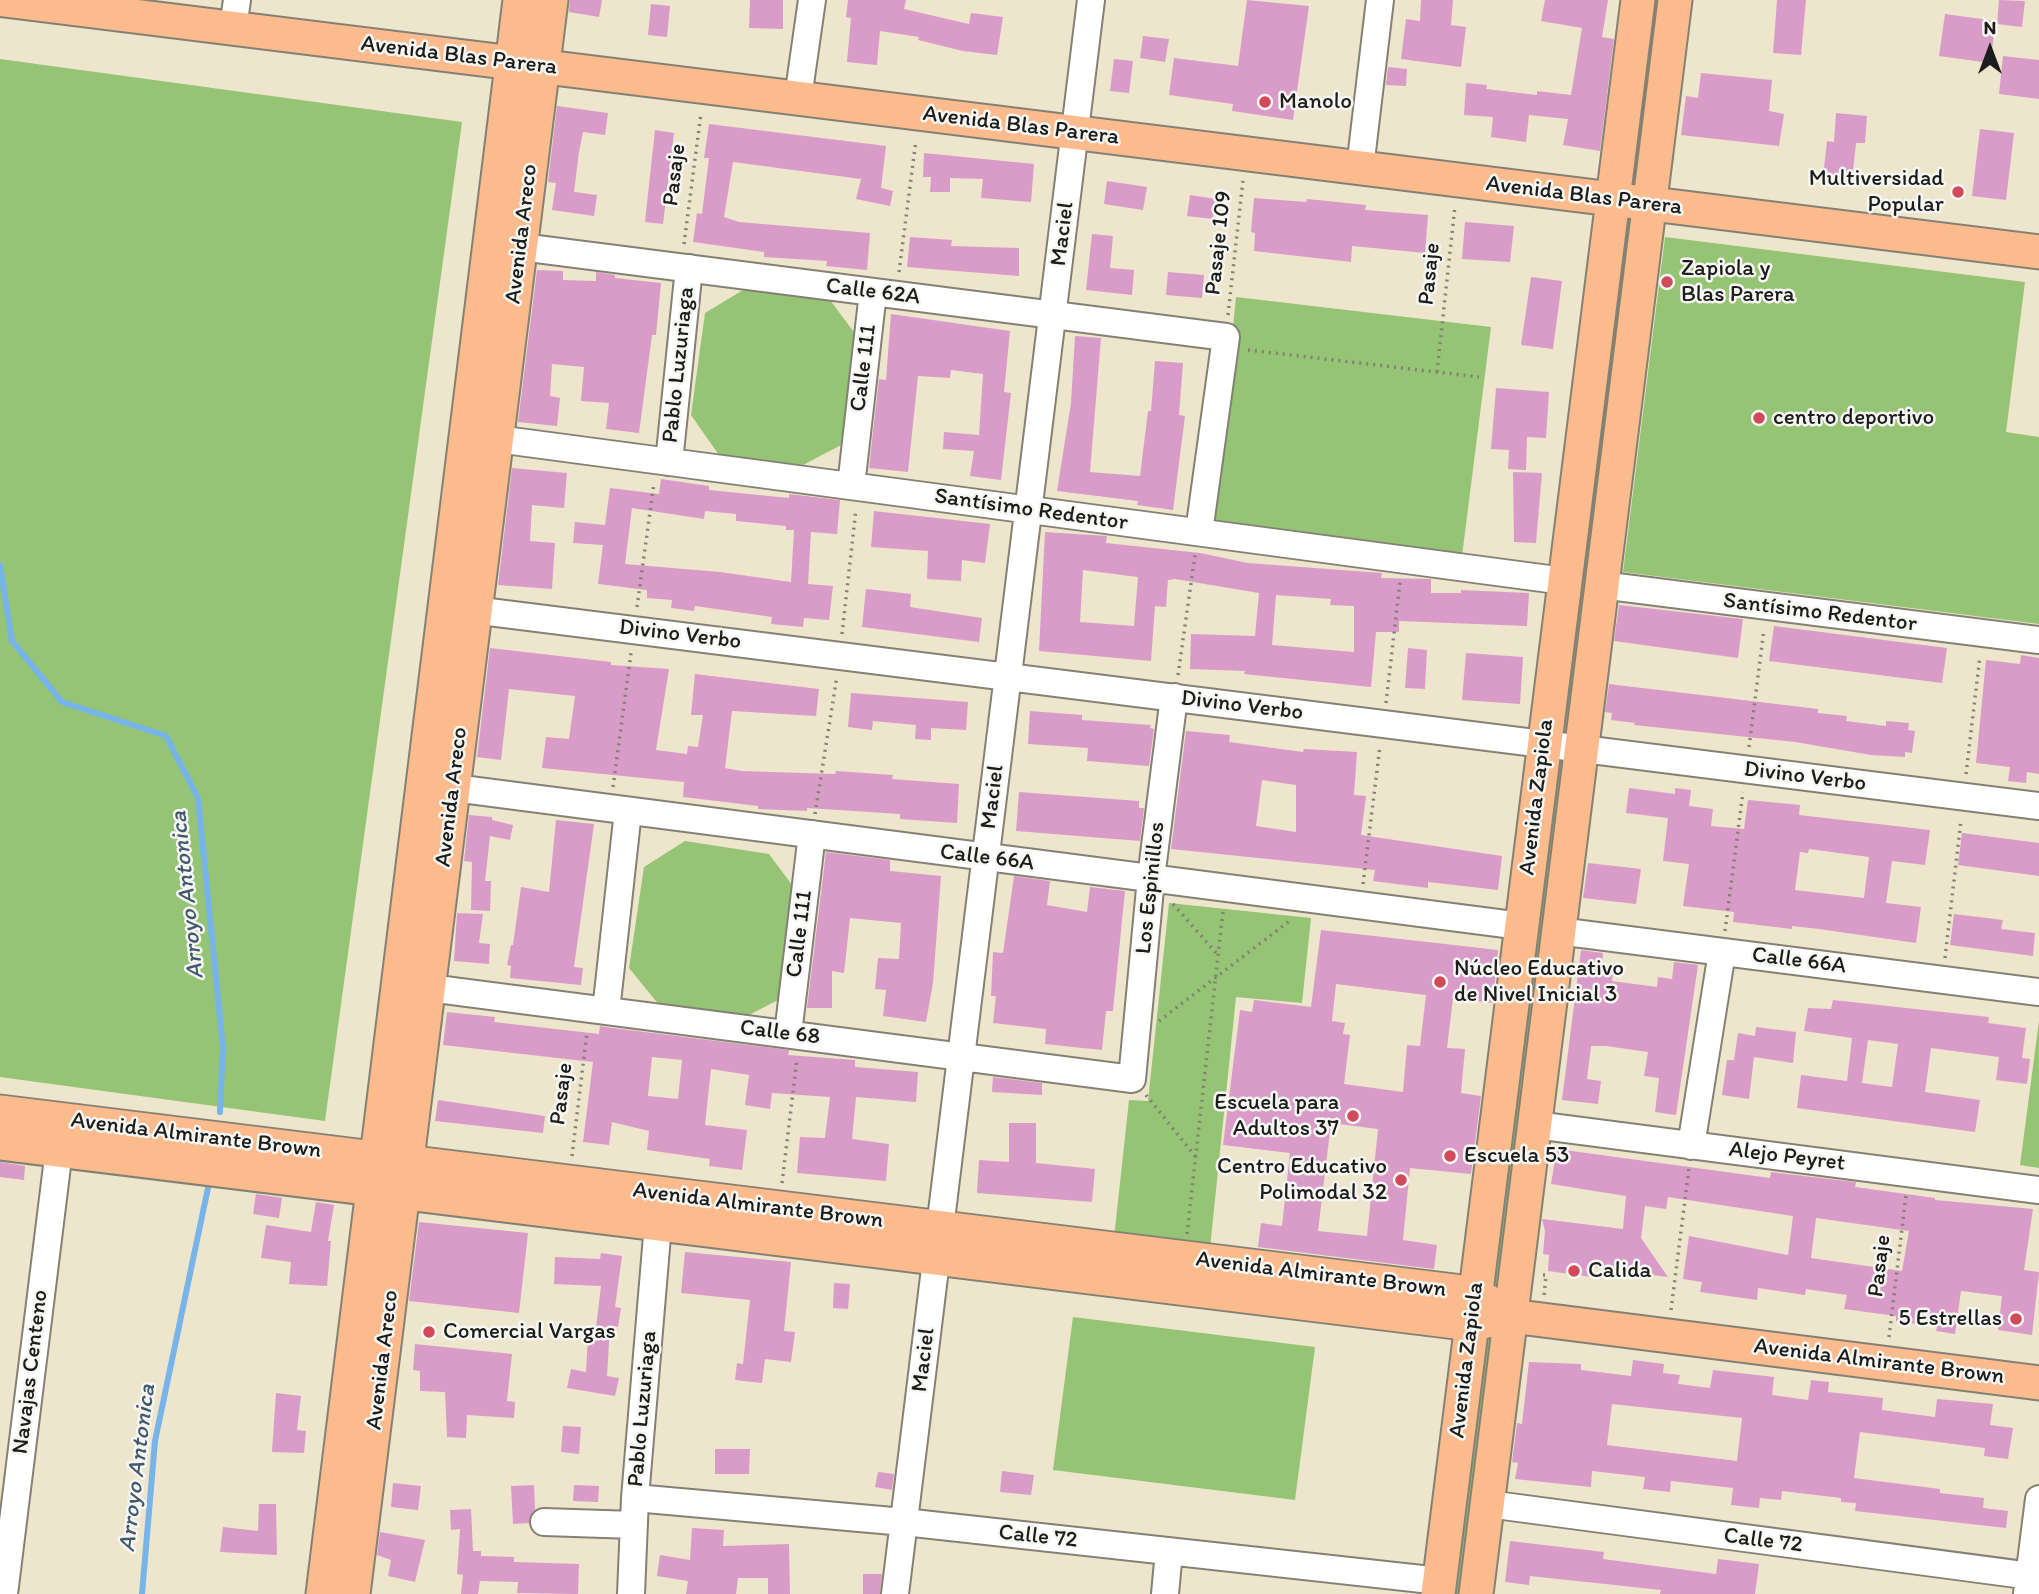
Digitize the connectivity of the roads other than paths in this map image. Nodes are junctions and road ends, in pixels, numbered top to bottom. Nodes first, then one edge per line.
1 (4, 0) edge
2 (520, 0) edge
3 (551, 0) edge
4 (812, 0) edge
5 (1091, 0) edge
6 (1380, 0) edge
7 (1638, 0) edge
8 (1675, 0) edge
9 (235, 14) edge
10 (528, 65) junction
11 (798, 98) junction
12 (1075, 133) junction
13 (1360, 168) junction
14 (1611, 199) junction
15 (1649, 204) junction
16 (521, 247) junction
17 (2039, 252) edge
18 (685, 268) junction
19 (885, 293) junction
20 (1053, 315) junction
21 (497, 439) junction
22 (669, 462) junction
23 (851, 486) junction
24 (1029, 510) junction
25 (1199, 532) junction
26 (1564, 581) junction
27 (1601, 585) junction
28 (461, 608) junction
29 (2039, 640) edge
30 (1008, 677) junction
31 (1174, 697) junction
32 (1544, 744) junction
33 (1581, 749) junction
34 (454, 788) junction
35 (2039, 806) edge
36 (628, 811) junction
37 (812, 834) junction
38 (986, 858) junction
39 (1151, 878) junction
40 (1521, 926) junction
41 (1558, 931) junction
42 (1722, 952) junction
43 (429, 988) junction
44 (2039, 992) edge
45 (598, 1010) junction
46 (793, 1035) junction
47 (961, 1057) junction
48 (1132, 1079) joint
49 (0, 1112) edge
50 (1535, 1125) junction
51 (0, 1143) edge
52 (1691, 1146) junction
53 (59, 1150) junction
54 (390, 1176) junction
55 (2039, 1189) edge
56 (658, 1224) junction
57 (939, 1244) junction
58 (1474, 1309) junction
59 (1511, 1316) junction
60 (2039, 1382) edge
61 (11, 1450) edge
62 (635, 1498) junction
63 (2039, 1499) edge
64 (1488, 1504) junction
65 (544, 1522) dead end
66 (904, 1522) junction
67 (634, 1525) junction
68 (1169, 1551) junction
69 (2032, 1582) edge
70 (1439, 1588) edge
71 (4, 1594) edge
72 (323, 1594) edge
73 (354, 1594) edge
74 (631, 1594) edge
75 (895, 1594) edge
76 (1165, 1594) edge
77 (1476, 1594) edge

1 - 9 main road, Avenida Blas Parera
2 - 10 main road, Avenida Areco
3 - 10 main road, Avenida Areco
4 - 11 street
5 - 12 street, Maciel
6 - 13 street
7 - 14 main road, Avenida Zapiola
8 - 15 main road, Avenida Zapiola
9 - 10 main road, Avenida Blas Parera
10 - 11 main road, Avenida Blas Parera
10 - 16 main road, Avenida Areco
10 - 28 main road, Avenida Areco
11 - 12 main road, Avenida Blas Parera
12 - 13 main road, Avenida Blas Parera
12 - 20 street, Maciel
13 - 14 main road, Avenida Blas Parera
14 - 15 main road, Avenida Blas Parera
14 - 26 main road, Avenida Zapiola
15 - 17 main road, Avenida Blas Parera
15 - 27 main road, Avenida Zapiola
16 - 18 street, Calle 62A
16 - 21 main road, Avenida Areco
18 - 19 street, Calle 62A
18 - 22 street, Pablo Luzuriaga
19 - 20 street, Calle 62A
19 - 23 street, Calle 111
20 - 24 street, Maciel
20 - 25 street, Calle 62A
21 - 22 street, Santísimo Redentor
21 - 28 main road, Avenida Areco
22 - 23 street, Santísimo Redentor
23 - 24 street, Santísimo Redentor
24 - 25 street, Santísimo Redentor
24 - 30 street, Maciel
25 - 26 street, Santísimo Redentor
26 - 32 main road, Avenida Zapiola
27 - 29 street, Santísimo Redentor
27 - 33 main road, Avenida Zapiola
28 - 30 street, Divino Verbo
28 - 34 main road, Avenida Areco
28 - 54 main road, Avenida Areco
30 - 31 street, Divino Verbo
30 - 38 street, Maciel
31 - 32 street, Divino Verbo
31 - 39 street, Los Espinillos
32 - 33 street, Divino Verbo
32 - 40 main road, Avenida Zapiola
33 - 35 street, Divino Verbo
33 - 41 main road, Avenida Zapiola
34 - 36 street, Calle 66A
34 - 43 main road, Avenida Areco
36 - 37 street, Calle 66A
36 - 45 street
37 - 38 street, Calle 66A
37 - 46 street, Calle 111
38 - 39 street, Calle 66A
38 - 47 street, Maciel
39 - 40 street, Calle 66A
39 - 48 street, Los Espinillos
40 - 58 main road, Avenida Zapiola
41 - 42 street, Calle 66A
41 - 50 main road, Avenida Zapiola
42 - 44 street, Calle 66A
42 - 52 street
43 - 45 street, Calle 68
43 - 54 main road, Avenida Areco
45 - 46 street, Calle 68
46 - 47 street, Calle 68
47 - 48 street, Calle 68
47 - 57 street, Maciel
49 - 54 main road, Avenida Almirante Brown
50 - 52 street, Alejo Peyret
50 - 59 main road, Avenida Zapiola
51 - 53 main road, Avenida Almirante Brown
52 - 55 street, Alejo Peyret
53 - 54 main road, Avenida Almirante Brown
53 - 61 street, Navajas Centeno
54 - 56 main road, Avenida Almirante Brown
54 - 57 main road, Avenida Almirante Brown
54 - 72 main road, Avenida Areco
54 - 73 main road, Avenida Areco
56 - 57 main road, Avenida Almirante Brown
56 - 62 street, Pablo Luzuriaga
57 - 58 main road, Avenida Almirante Brown
57 - 58 main road, Avenida Almirante Brown
57 - 66 street, Maciel
58 - 59 main road, Avenida Almirante Brown
58 - 70 main road, Avenida Zapiola
59 - 60 main road, Avenida Almirante Brown
59 - 64 main road, Avenida Zapiola
61 - 71 street, Navajas Centeno
62 - 66 street, Calle 72
62 - 67 street, Pablo Luzuriaga
63 - 69 street
64 - 69 street, Calle 72
64 - 77 main road, Avenida Zapiola
65 - 67 street
66 - 68 street, Calle 72
66 - 75 street, Maciel
67 - 74 street, Pablo Luzuriaga
68 - 70 street, Calle 72
68 - 76 street

